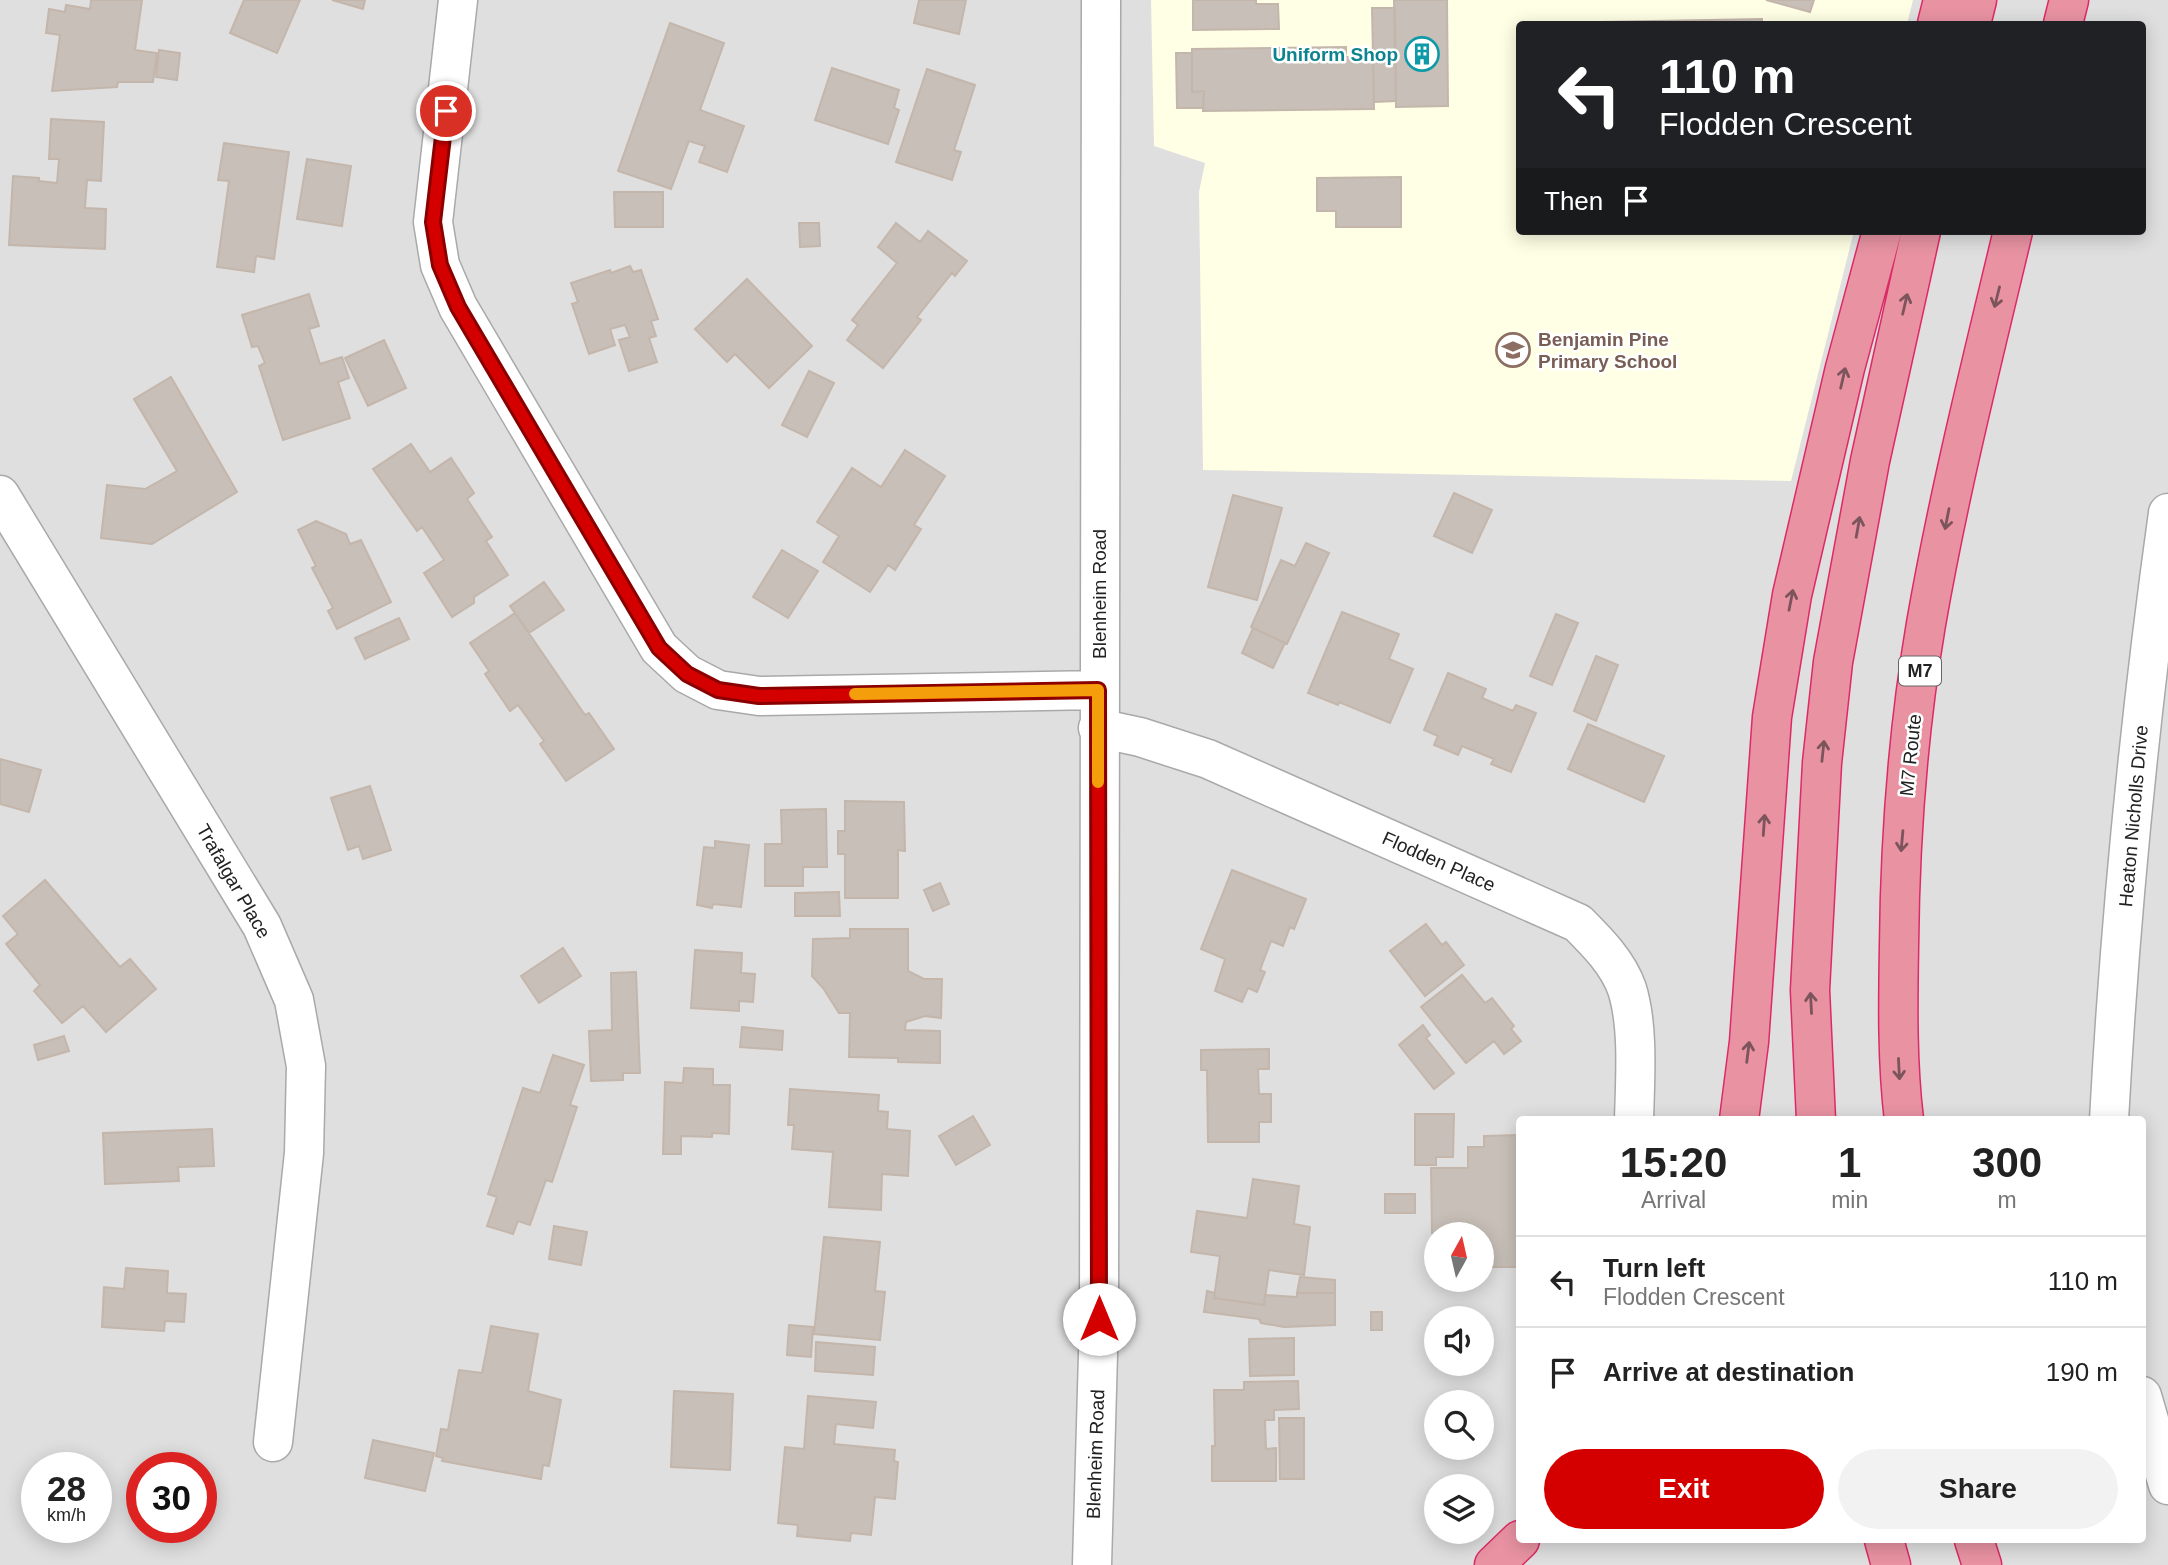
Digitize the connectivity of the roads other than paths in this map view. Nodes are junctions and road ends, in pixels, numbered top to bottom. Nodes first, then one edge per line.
1 (458, 0) edge
2 (1101, 0) edge
3 (1943, 0) edge
4 (1977, 0) edge
5 (2069, 0) edge
6 (1938, 21) edge
7 (1972, 21) edge
8 (2064, 21) edge
9 (1881, 235) edge
10 (1920, 235) edge
11 (2012, 235) edge
12 (0, 495) edge
13 (2168, 513) edge
14 (1098, 690) junction
15 (1098, 728) junction
16 (1634, 1116) edge
17 (1740, 1116) edge
18 (1816, 1116) edge
19 (1904, 1116) edge
20 (2109, 1116) edge
21 (2146, 1410) edge
22 (273, 1442) dead end
23 (2168, 1485) edge
24 (1517, 1543) edge
25 (1885, 1543) edge
26 (1975, 1543) edge
27 (1092, 1565) edge
28 (1494, 1565) edge
29 (1891, 1565) edge
30 (1982, 1565) edge

1 - 14 street
2 - 14 street, Blenheim Road
3 - 6 highway
4 - 7 highway
5 - 8 highway
17 -> 9 highway
18 -> 10 highway
11 -> 19 highway, M7 Route / M7
12 - 22 street, Trafalgar Place
13 - 20 street, Heaton Nicholls Drive
14 - 15 street, Blenheim Road
15 - 16 street, Flodden Place
15 - 27 street, Blenheim Road
21 - 23 street
24 - 28 highway
25 - 29 highway
26 - 30 highway

